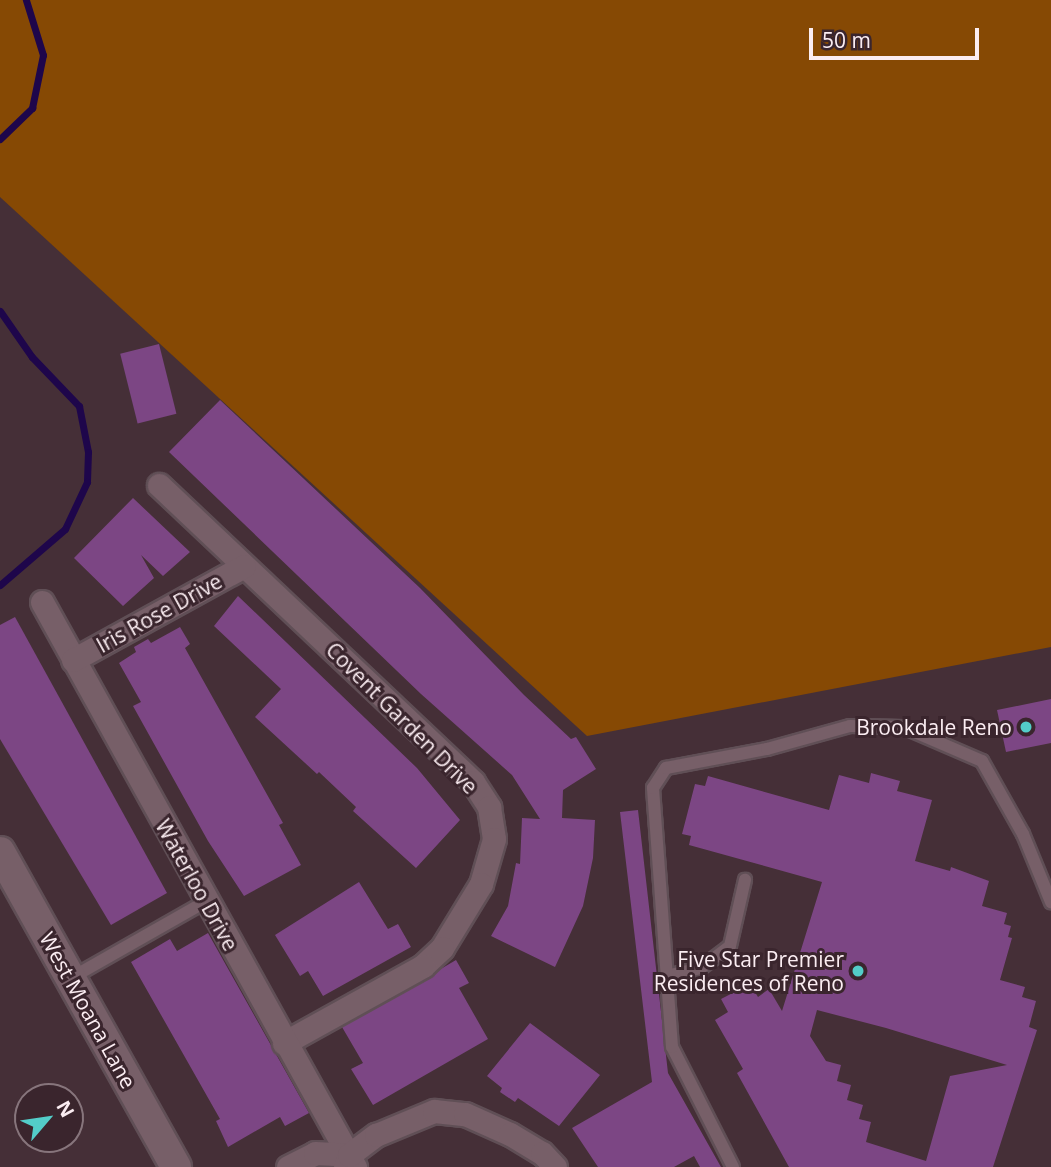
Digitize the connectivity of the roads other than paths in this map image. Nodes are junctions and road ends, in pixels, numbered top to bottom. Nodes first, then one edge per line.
1 (159, 485) dead end
2 (244, 566) junction
3 (42, 602) dead end
4 (73, 660) junction
5 (0, 852) edge
6 (745, 880) dead end
7 (205, 902) junction
8 (1051, 902) edge
9 (667, 976) junction
10 (71, 978) junction
11 (284, 1043) junction
12 (350, 1163) edge
13 (176, 1167) edge
14 (288, 1167) edge
15 (555, 1167) edge
16 (733, 1167) edge

1 - 2 street, Covent Garden Drive
2 - 4 street, Iris Rose Drive
2 - 11 street, Covent Garden Drive
3 - 4 street, Waterloo Drive
4 - 7 street, Waterloo Drive
5 - 10 street, West Moana Lane
6 - 9 lane
7 - 10 lane
7 - 11 street, Waterloo Drive
8 - 9 lane
9 - 16 lane
10 - 13 street, West Moana Lane
11 - 12 street, Waterloo Drive
12 - 14 street
12 - 15 street

